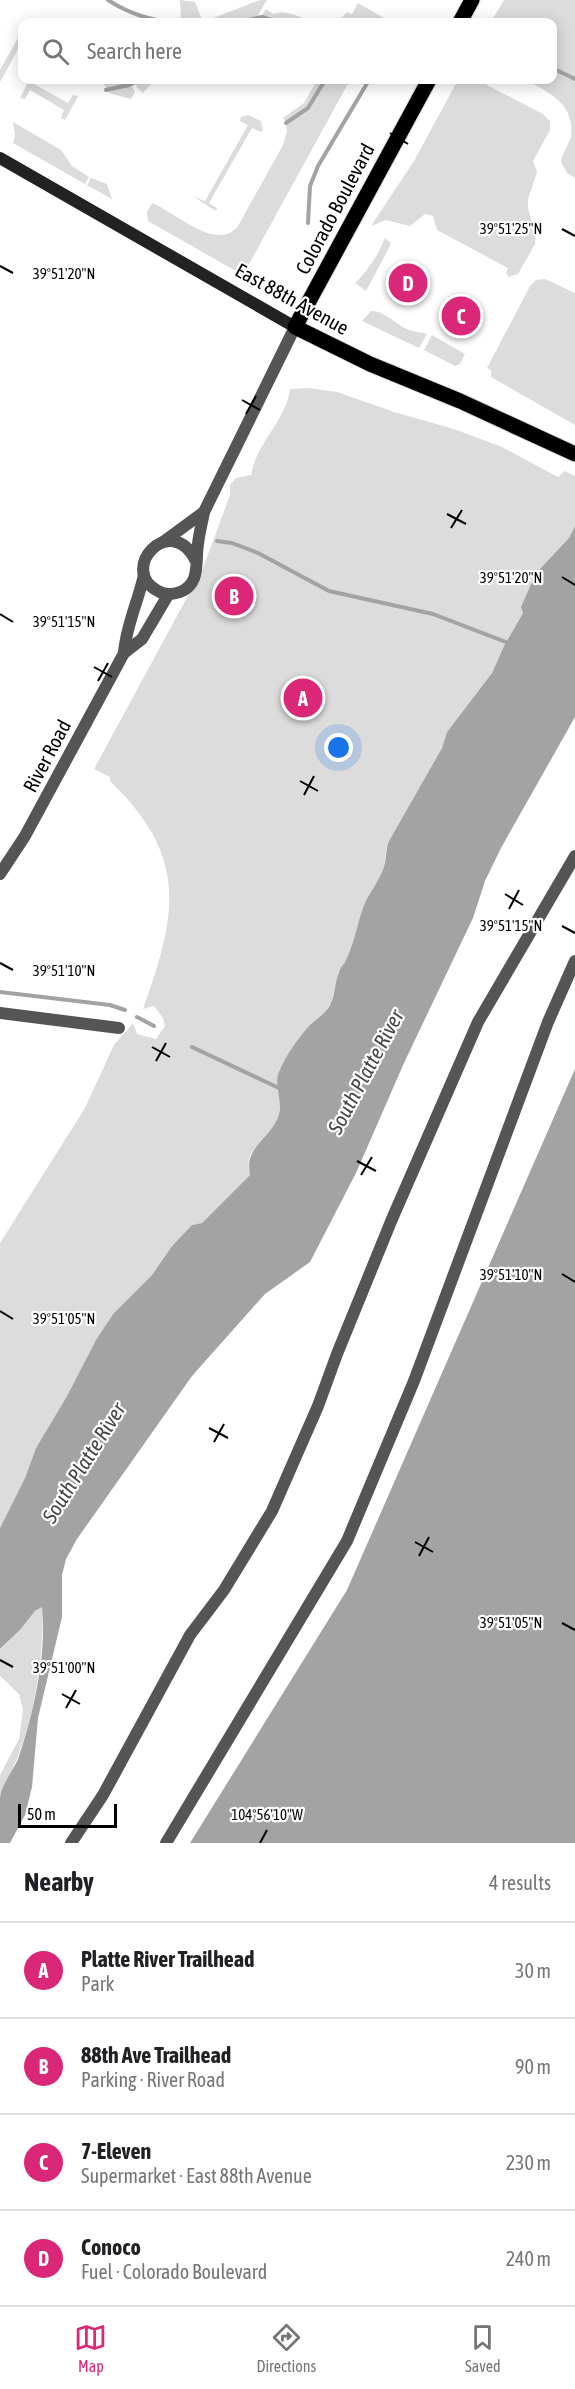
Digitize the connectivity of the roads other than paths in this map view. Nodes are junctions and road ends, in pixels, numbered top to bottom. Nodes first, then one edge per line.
1 (472, 0) edge
2 (462, 18) edge
3 (427, 84) edge
4 (0, 158) edge
5 (295, 327) junction
6 (575, 454) edge
7 (204, 512) junction
8 (163, 542) junction
9 (196, 561) junction
10 (144, 575) junction
11 (168, 595) junction
12 (124, 653) junction
13 (575, 856) edge
14 (0, 874) edge
15 (575, 962) edge
16 (0, 1013) edge
17 (119, 1028) dead end
18 (71, 1843) edge
19 (166, 1843) edge

1 - 2 main road
3 - 5 main road, Colorado Boulevard
4 - 5 main road, East 88th Avenue
5 - 6 main road, East 88th Avenue
5 - 7 street
7 - 8 street
7 - 9 street
8 - 9 street
8 - 10 street
9 - 11 street
10 - 11 street
10 - 12 street, River Road
11 - 12 street, River Road
12 - 14 street, River Road
13 - 18 street
15 - 19 street
16 - 17 street

